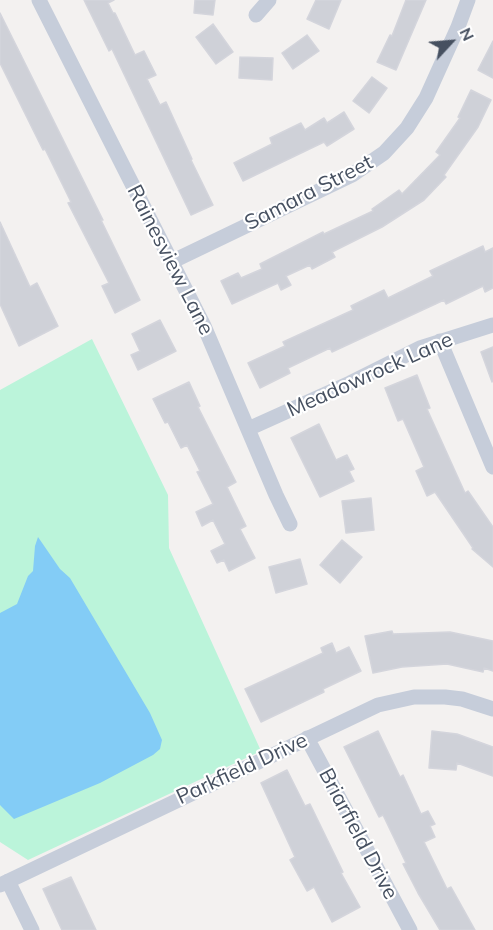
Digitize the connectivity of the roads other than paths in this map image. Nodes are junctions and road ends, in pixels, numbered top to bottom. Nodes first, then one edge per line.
1 (39, 0) edge
2 (269, 0) edge
3 (468, 0) edge
4 (256, 15) dead end
5 (171, 262) junction
6 (493, 325) edge
7 (440, 341) junction
8 (248, 429) junction
9 (493, 467) edge
10 (290, 524) dead end
11 (493, 709) edge
12 (307, 738) junction
13 (4, 883) edge
14 (32, 930) edge
15 (410, 930) edge

1 - 5 street, Rainesview Lane
2 - 4 street
3 - 5 street, Samara Street
5 - 8 street, Rainesview Lane
6 - 7 street, Meadowrock Lane
7 - 8 street, Meadowrock Lane
7 - 9 street
8 - 10 street, Rainesview Lane
11 - 12 street, Parkfield Drive
12 - 13 street, Parkfield Drive
12 - 15 street, Briarfield Drive
13 - 14 street

